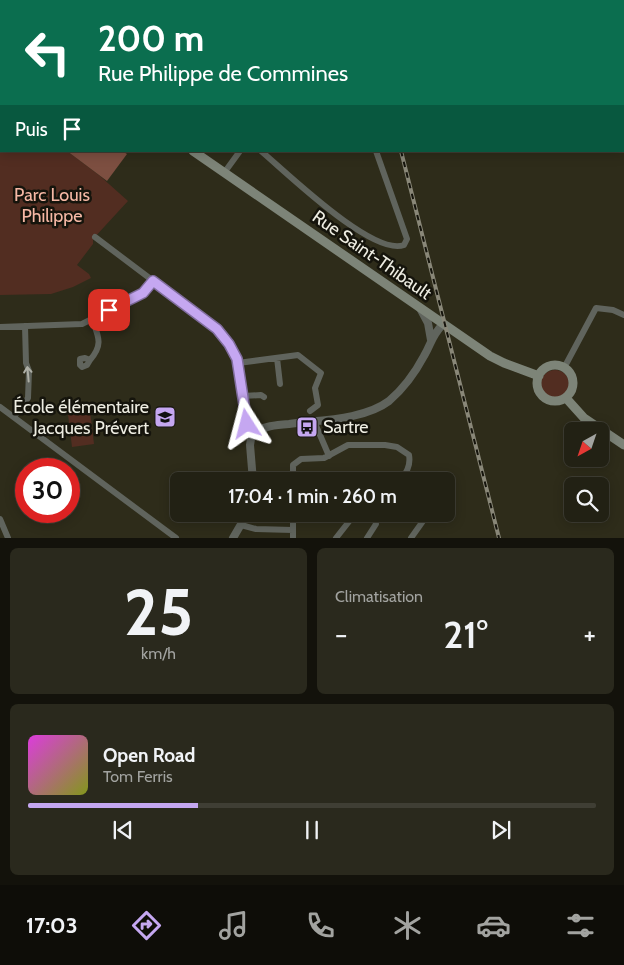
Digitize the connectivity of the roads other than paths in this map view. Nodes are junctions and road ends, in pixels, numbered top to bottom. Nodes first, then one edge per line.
1 (194, 152) edge
2 (239, 152) edge
3 (262, 152) edge
4 (376, 152) edge
5 (224, 173) junction
6 (95, 237) dead end
7 (153, 281) junction
8 (420, 308) junction
9 (624, 315) edge
10 (432, 316) junction
11 (92, 319) junction
12 (444, 324) junction
13 (0, 326) edge
14 (25, 326) junction
15 (432, 337) junction
16 (277, 358) junction
17 (90, 360) dead end
18 (238, 363) junction
19 (564, 368) junction
20 (539, 376) junction
21 (280, 384) dead end
22 (243, 396) junction
23 (264, 397) dead end
24 (566, 398) junction
25 (0, 407) edge
26 (310, 411) dead end
27 (14, 417) junction
28 (314, 421) junction
29 (252, 433) junction
30 (624, 445) edge
31 (329, 456) junction
32 (252, 472) edge
33 (293, 472) edge
34 (406, 472) edge
35 (0, 519) edge
36 (243, 522) edge
37 (293, 522) edge
38 (349, 522) edge
39 (375, 522) edge
40 (422, 522) edge
41 (241, 525) junction
42 (293, 530) junction
43 (8, 538) edge
44 (176, 538) edge
45 (232, 538) edge
46 (293, 538) edge
47 (336, 538) edge
48 (367, 538) edge
49 (411, 538) edge

1 - 5 main road, Rue Saint-Thibault
2 - 5 street
3 - 4 street
5 - 8 main road, Rue Saint-Thibault
6 - 7 street
7 - 11 street
7 - 18 street
8 - 10 main road, Rue Saint-Thibault
8 - 15 street
9 - 19 street
10 - 12 main road, Rue Saint-Thibault
10 - 15 street
11 - 14 street
11 - 17 street
12 - 15 street
12 - 20 main road, Rue Saint-Thibault
13 - 14 street
27 -> 14 street
15 - 28 street
16 - 18 street
16 - 21 street
16 - 26 street
18 - 22 street
19 - 20 main road
19 - 24 main road
20 - 24 main road
22 - 23 street
22 - 29 street
24 - 30 main road
25 - 27 street
27 - 44 street
28 - 29 street
28 - 31 street
29 - 32 street
31 - 33 street
31 - 34 street
35 - 43 street
36 - 41 street
37 - 42 street
38 - 47 street
39 - 48 street
40 - 49 street
41 - 42 street
41 - 45 street
42 - 46 street

